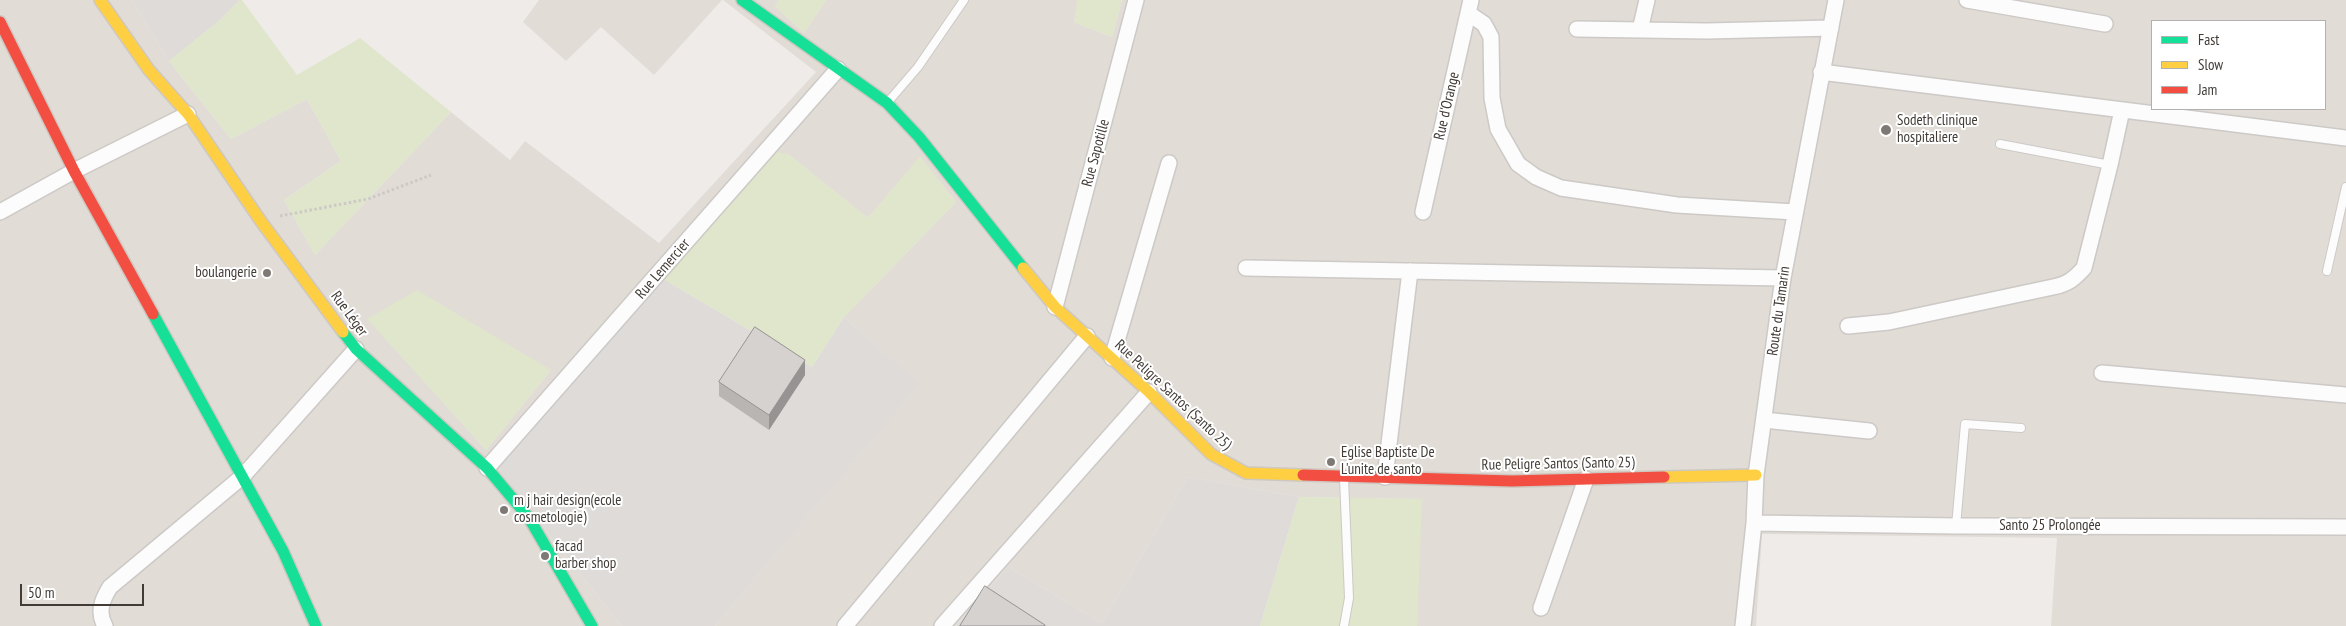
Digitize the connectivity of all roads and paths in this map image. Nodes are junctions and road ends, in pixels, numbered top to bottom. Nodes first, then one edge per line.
1 (100, 0) edge
2 (742, 0) edge
3 (964, 0) edge
4 (1136, 0) edge
5 (1647, 0) edge
6 (1836, 0) edge
7 (1967, 0) edge
8 (1470, 7) edge
9 (0, 22) edge
10 (2104, 24) dead end
11 (1830, 28) junction
12 (1577, 29) dead end
13 (1640, 30) junction
14 (838, 68) junction
15 (1822, 72) junction
16 (887, 103) junction
17 (2122, 110) junction
18 (188, 114) junction
19 (2346, 138) edge
20 (2000, 144) dead end
21 (1169, 163) dead end
22 (2110, 165) junction
23 (74, 171) junction
24 (431, 175) dead end
25 (2346, 187) edge
26 (0, 212) edge
27 (1423, 212) dead end
28 (1795, 212) junction
29 (260, 220) junction
30 (1246, 268) dead end
31 (1410, 271) junction
32 (2327, 271) dead end
33 (1782, 278) junction
34 (1055, 307) junction
35 (1848, 326) dead end
36 (1087, 336) junction
37 (356, 350) junction
38 (1112, 358) junction
39 (2102, 373) dead end
40 (1149, 392) junction
41 (2346, 395) edge
42 (1764, 420) junction
43 (2021, 428) dead end
44 (1869, 431) dead end
45 (487, 468) junction
46 (1756, 475) junction
47 (243, 476) junction
48 (1344, 476) junction
49 (1384, 477) junction
50 (1586, 479) junction
51 (1754, 522) junction
52 (1956, 526) junction
53 (2346, 527) edge
54 (1541, 608) dead end
55 (105, 626) edge
56 (316, 626) edge
57 (592, 626) edge
58 (845, 626) edge
59 (942, 626) edge
60 (1344, 626) edge
61 (1743, 626) edge

1 - 18 street, Rue Léger
2 - 14 street, Rue Peligre Santos (Santo 25)
3 - 16 lane
4 - 34 street, Rue Sapotille
5 - 13 street
6 - 11 street, Route du Tamarin
7 - 10 street
8 - 27 street, Rue d'Orange
8 - 28 street
9 - 23 street
11 - 13 street
11 - 15 street, Route du Tamarin
12 - 13 street
14 - 16 street, Rue Peligre Santos (Santo 25)
14 - 45 street, Rue Lemercier
15 - 17 street
15 - 28 street, Route du Tamarin
16 - 34 street, Rue Peligre Santos (Santo 25)
17 - 19 street
17 - 22 street
18 - 23 street
18 - 29 street, Rue Léger
20 - 22 lane
21 - 38 street
22 - 35 street
23 - 26 street
23 - 47 street
24 - 29 path
25 - 32 lane
28 - 33 street, Route du Tamarin
29 - 37 street, Rue Léger
30 - 31 street
31 - 33 street
31 - 49 street
33 - 42 street, Route du Tamarin
34 - 36 street, Rue Peligre Santos (Santo 25)
36 - 38 street, Rue Peligre Santos (Santo 25)
36 - 58 street
37 - 45 street, Rue Léger
37 - 47 street
38 - 40 street, Rue Peligre Santos (Santo 25)
39 - 41 street
40 - 48 street, Rue Peligre Santos (Santo 25)
40 - 59 street
42 - 44 street
42 - 46 street, Route du Tamarin
43 - 52 lane
45 - 57 street, Rue Léger
46 - 50 street, Rue Peligre Santos (Santo 25)
46 - 51 street, Route du Tamarin
47 - 55 street
47 - 56 street
48 - 49 street, Rue Peligre Santos (Santo 25)
48 - 60 lane
49 - 50 street, Rue Peligre Santos (Santo 25)
50 - 54 street
51 - 52 street, Santo 25 Prolongée
51 - 61 street, Route du Tamarin
52 - 53 street, Santo 25 Prolongée

